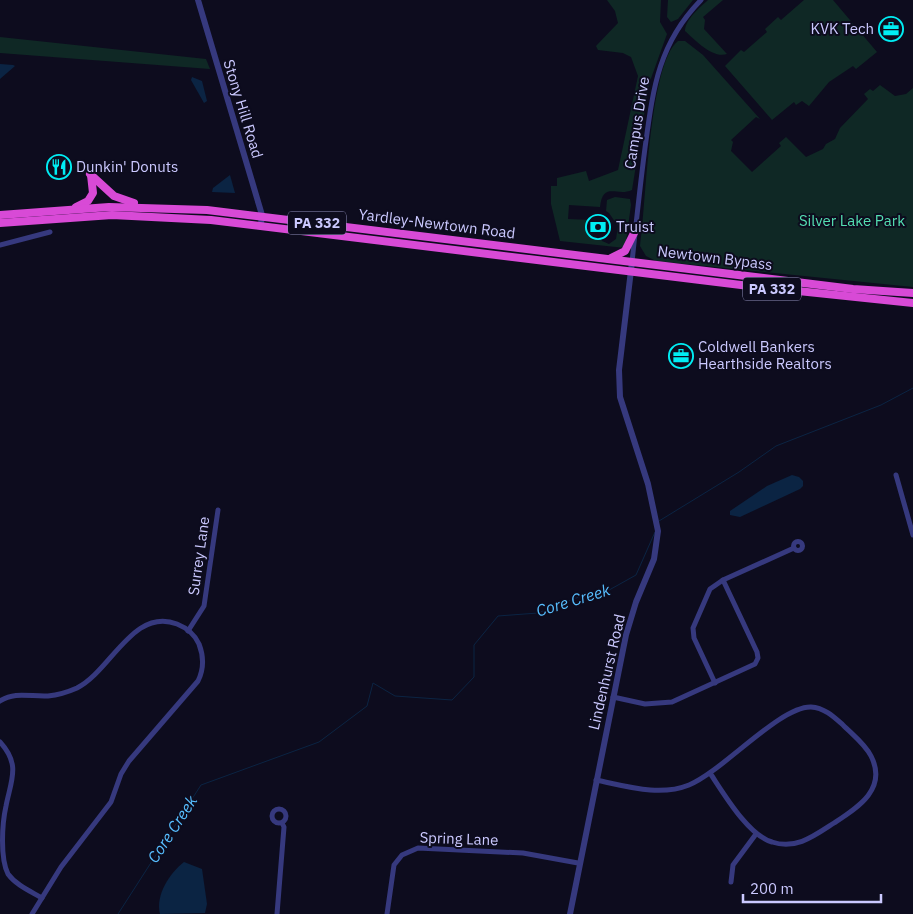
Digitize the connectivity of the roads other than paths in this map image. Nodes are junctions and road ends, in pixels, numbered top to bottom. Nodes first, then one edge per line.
1 (198, 0) edge
2 (701, 0) edge
3 (70, 209) junction
4 (186, 209) junction
5 (0, 215) edge
6 (262, 215) junction
7 (0, 223) edge
8 (261, 224) junction
9 (636, 229) junction
10 (50, 232) dead end
11 (0, 245) edge
12 (609, 259) junction
13 (632, 262) junction
14 (631, 272) junction
15 (913, 293) edge
16 (913, 303) edge
17 (896, 475) dead end
18 (218, 510) dead end
19 (913, 535) edge
20 (794, 548) dead end
21 (723, 580) junction
22 (188, 630) junction
23 (714, 683) junction
24 (613, 697) junction
25 (0, 701) edge
26 (0, 742) edge
27 (710, 773) junction
28 (596, 780) junction
29 (282, 822) dead end
30 (756, 834) junction
31 (578, 863) junction
32 (731, 882) dead end
33 (42, 898) junction
34 (32, 914) edge
35 (277, 914) edge
36 (388, 914) edge
37 (570, 914) edge

1 - 6 street, Stony Hill Road
2 - 9 street, Campus Drive
3 - 4 highway, Yardley-Newtown Road / PA 332
3 - 4 highway
3 - 5 highway, Yardley-Newtown Road / PA 332
4 - 6 highway, Yardley-Newtown Road / PA 332
6 - 8 street, Stony Hill Road
6 - 12 highway, Yardley-Newtown Road / PA 332
7 - 8 highway, Yardley-Newtown Road / PA 332
8 - 14 highway, Yardley-Newtown Road / PA 332
9 - 12 highway
9 - 13 street, Campus Drive
10 - 11 street
12 - 13 highway, Yardley-Newtown Road / PA 332
13 - 14 street, Lindenhurst Road
13 - 15 highway, Newtown Bypass / PA 332
14 - 16 highway, Newtown Bypass / PA 332
14 - 24 street, Lindenhurst Road
17 - 19 street
18 - 22 street, Surrey Lane
20 - 21 street
21 - 23 street
21 - 23 street
22 - 25 street
22 - 33 street
23 - 24 street
24 - 28 street, Lindenhurst Road
26 - 33 street
27 - 28 street
27 - 30 street
27 - 30 street
28 - 31 street, Lindenhurst Road
29 - 35 street
30 - 32 street
31 - 36 street, Spring Lane
31 - 37 street, Lindenhurst Road
33 - 34 street

